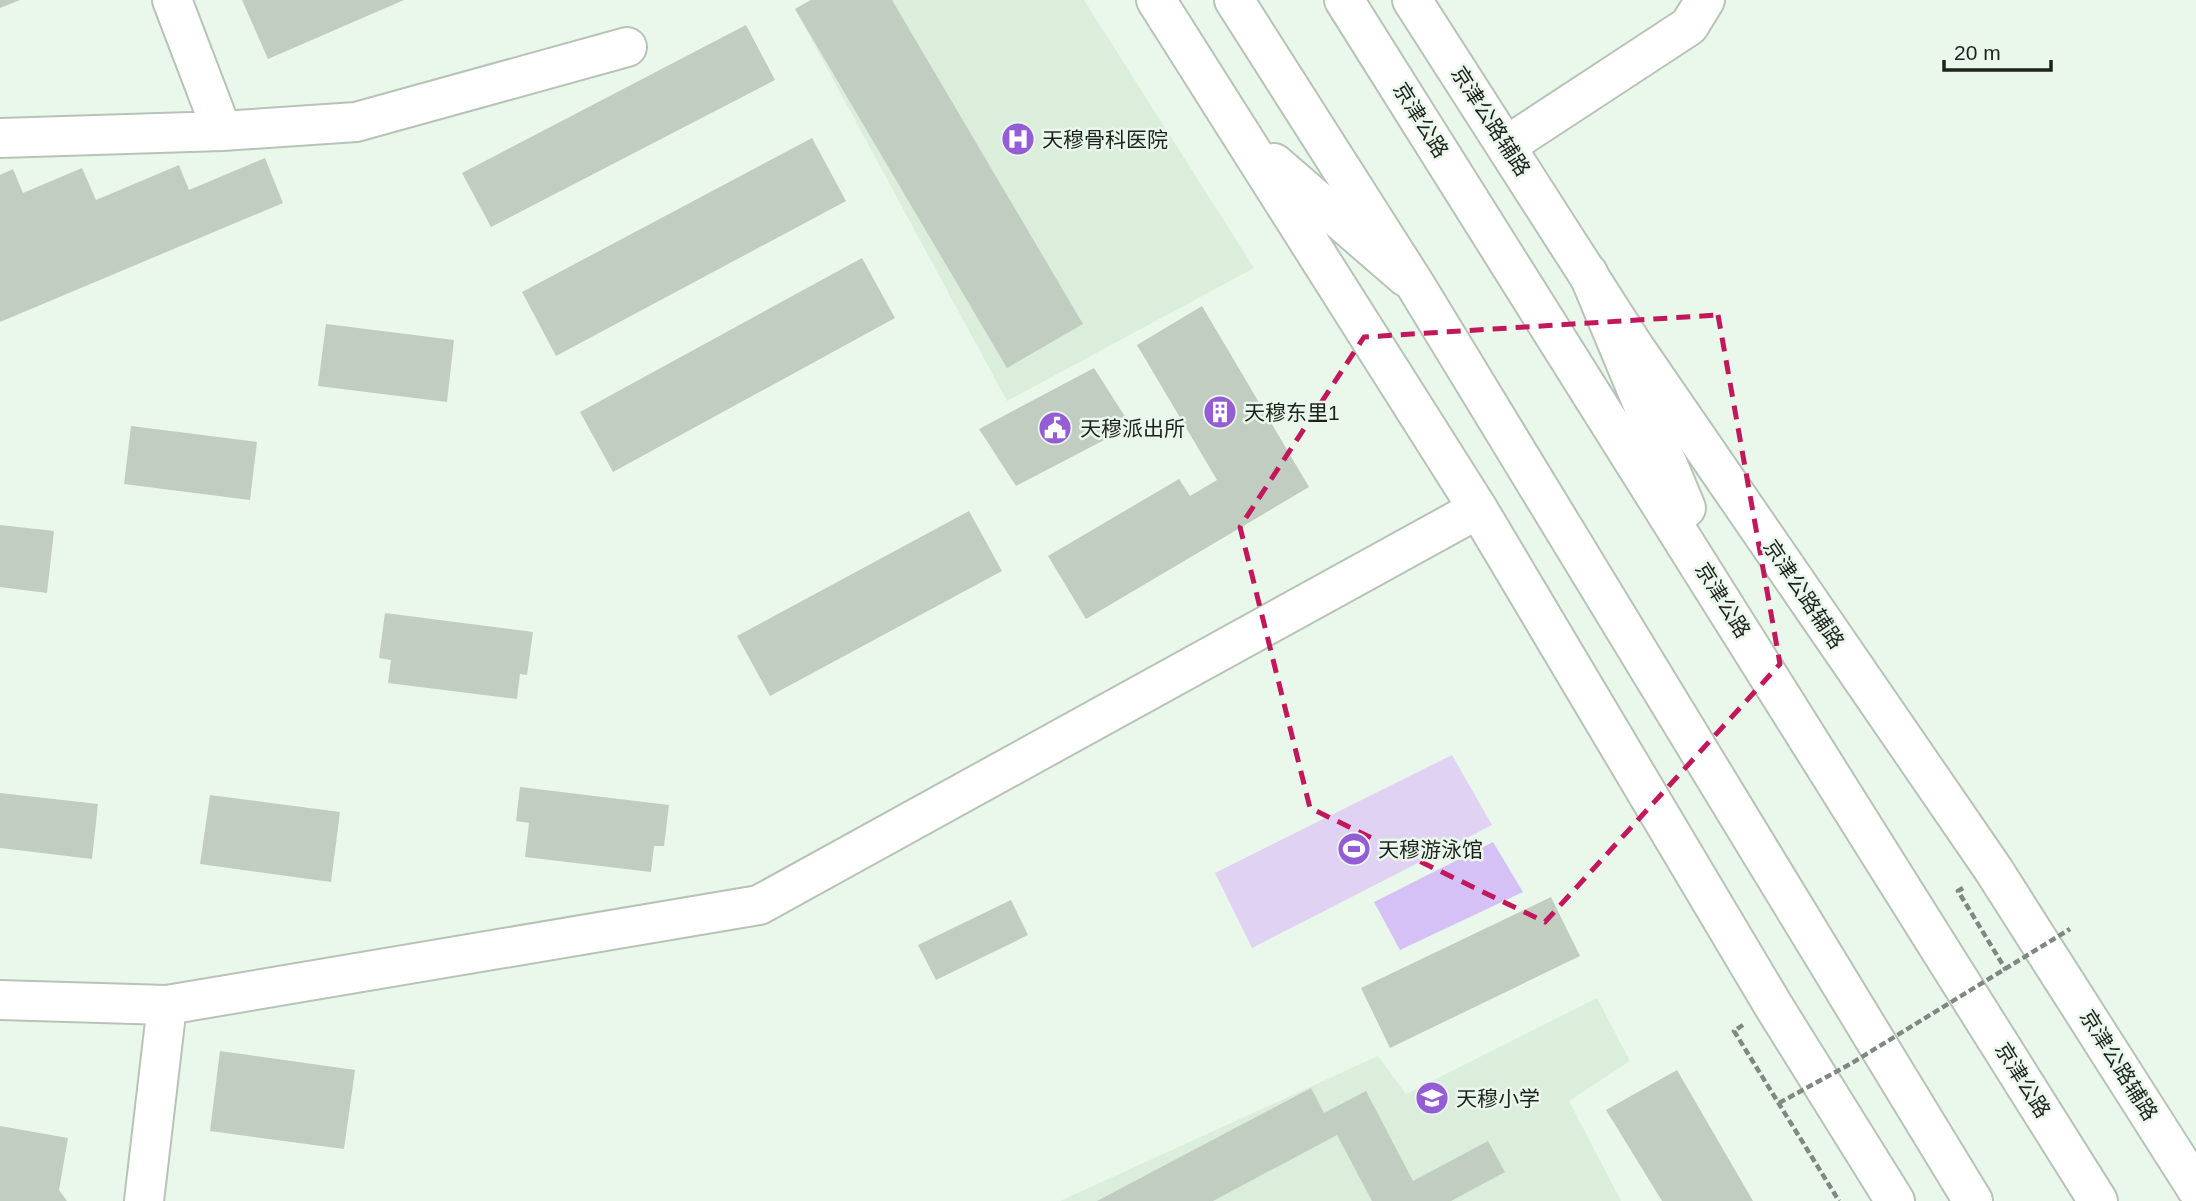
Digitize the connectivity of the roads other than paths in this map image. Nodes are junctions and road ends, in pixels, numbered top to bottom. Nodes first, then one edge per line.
1 (172, 0) edge
2 (1156, 0) edge
3 (1234, 0) edge
4 (1344, 0) edge
5 (1412, 0) edge
6 (1705, 0) edge
7 (627, 47) dead end
8 (222, 131) junction
9 (1243, 136) junction
10 (0, 138) edge
11 (1506, 146) junction
12 (1588, 273) junction
13 (1416, 286) junction
14 (1478, 509) junction
15 (1729, 610) junction
16 (0, 1000) edge
17 (167, 1005) junction
18 (2196, 1188) edge
19 (144, 1201) edge
20 (1895, 1201) edge
21 (1973, 1201) edge
22 (2098, 1201) edge

1 - 8 main road
2 - 9 main road
3 - 13 main road
4 - 15 main road, 京津公路
5 - 11 main road, 京津公路辅路
6 - 11 main road
7 - 8 main road
8 - 10 main road
9 - 13 main road
9 - 14 main road
11 - 12 main road, 京津公路辅路
12 - 15 main road
12 - 18 main road, 京津公路辅路
13 - 21 main road
14 - 17 main road
14 - 20 main road
15 - 22 main road, 京津公路
16 - 17 main road
17 - 19 main road

